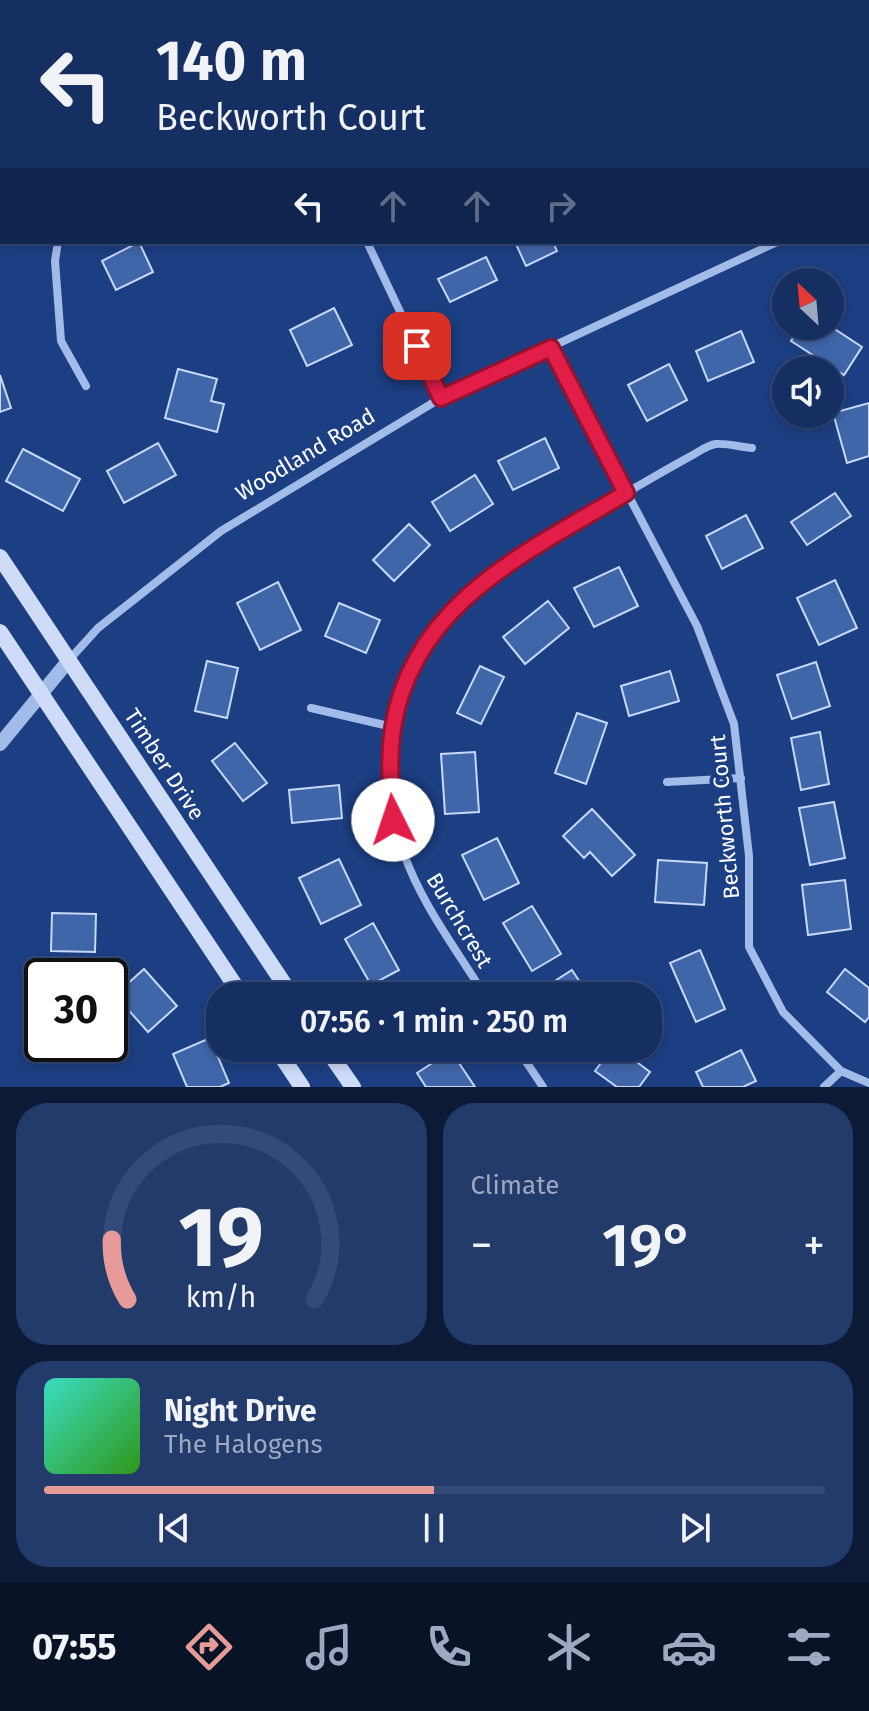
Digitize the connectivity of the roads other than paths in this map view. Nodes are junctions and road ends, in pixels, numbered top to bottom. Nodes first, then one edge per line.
1 (58, 244) edge
2 (368, 244) edge
3 (773, 244) edge
4 (551, 348) junction
5 (86, 386) dead end
6 (441, 398) junction
7 (752, 448) dead end
8 (626, 493) junction
9 (0, 557) edge
10 (0, 632) edge
11 (69, 660) junction
12 (41, 694) junction
13 (311, 708) dead end
14 (393, 727) junction
15 (0, 744) edge
16 (741, 778) junction
17 (667, 782) dead end
18 (233, 982) edge
19 (283, 982) edge
20 (476, 982) edge
21 (285, 1062) edge
22 (336, 1062) edge
23 (526, 1062) edge
24 (841, 1071) junction
25 (869, 1083) edge
26 (302, 1087) edge
27 (353, 1087) edge
28 (543, 1087) edge
29 (824, 1087) edge

1 - 5 street
2 - 6 street
3 - 4 street, Woodland Road
4 - 6 street, Woodland Road
4 - 8 street, Beckworth Court
6 - 11 street, Woodland Road
7 - 8 street, Burchcrest
8 - 14 street, Burchcrest
8 - 16 street, Beckworth Court
9 - 11 main road, Timber Drive
10 - 12 main road
11 - 12 street, Woodland Road
11 - 19 main road, Timber Drive
12 - 15 street, Woodland Road
12 - 18 main road
13 - 14 street
14 - 20 street, Burchcrest
16 - 17 street
16 - 24 street, Beckworth Court
21 - 26 main road
22 - 27 main road
23 - 28 street
24 - 25 street, Beckworth Court
24 - 29 street

